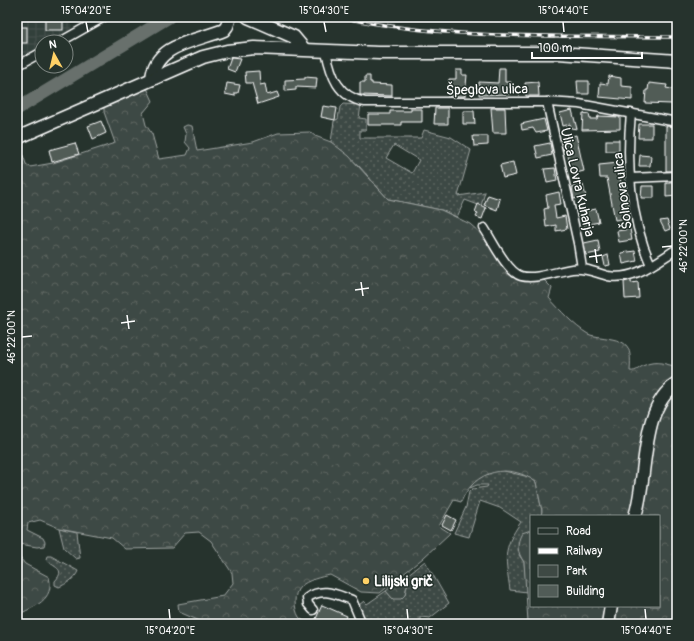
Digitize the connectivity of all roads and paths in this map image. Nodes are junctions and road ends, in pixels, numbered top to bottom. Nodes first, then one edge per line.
1 (104, 17) edge
2 (230, 17) edge
3 (248, 17) edge
4 (74, 34) edge
5 (304, 49) junction
6 (326, 51) junction
7 (34, 56) edge
8 (677, 61) edge
9 (17, 66) edge
10 (152, 79) junction
11 (546, 102) junction
12 (631, 113) junction
13 (677, 122) edge
14 (17, 138) edge
15 (677, 176) edge
16 (630, 178) junction
17 (484, 228) dead end
18 (677, 249) edge
19 (650, 265) junction
20 (582, 268) junction
21 (677, 384) edge
22 (635, 515) edge
23 (611, 607) edge
24 (313, 610) dead end
25 (362, 624) edge
26 (608, 624) edge

1 - 4 street
2 - 10 main road
3 - 5 main road
5 - 6 main road
5 - 10 main road
6 - 8 main road
6 - 11 street, Špeglova ulica
7 - 9 street
10 - 14 main road
11 - 12 street, Špeglova ulica
11 - 20 street, Ulica Lovra Kuharja
12 - 13 street, Špeglova ulica
12 - 16 street, Šolnova ulica
15 - 16 street
16 - 19 street, Šolnova ulica
17 - 20 street
18 - 19 street
19 - 20 street
21 - 22 main road
23 - 26 main road
24 - 25 street

